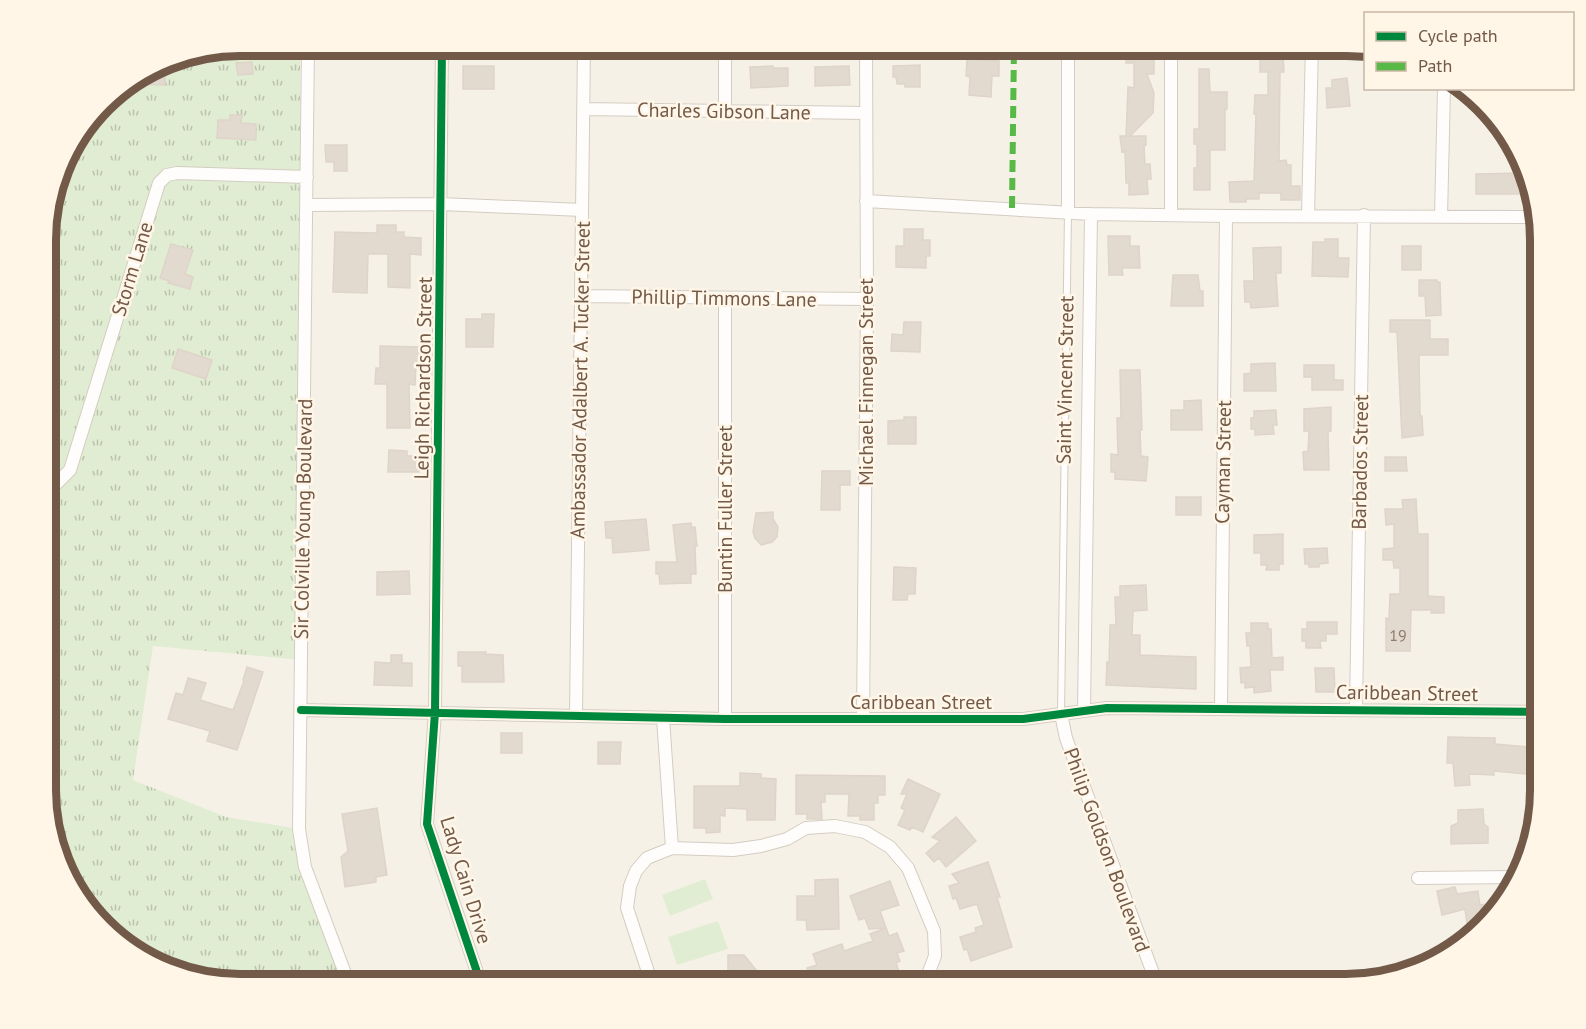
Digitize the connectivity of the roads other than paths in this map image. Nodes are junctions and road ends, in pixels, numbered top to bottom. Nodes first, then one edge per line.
1 (308, 56) edge
2 (442, 56) edge
3 (584, 56) edge
4 (725, 56) edge
5 (866, 56) edge
6 (1068, 56) edge
7 (1171, 56) edge
8 (1312, 56) edge
9 (1444, 90) edge
10 (584, 109) junction
11 (724, 111) junction
12 (865, 113) junction
13 (307, 177) junction
14 (866, 201) junction
15 (441, 204) junction
16 (306, 205) junction
17 (582, 210) junction
18 (1068, 212) junction
19 (1091, 213) junction
20 (1171, 215) junction
21 (1364, 215) junction
22 (1226, 216) junction
23 (1308, 216) junction
24 (1441, 217) junction
25 (1529, 217) edge
26 (581, 296) junction
27 (725, 299) junction
28 (867, 299) junction
29 (56, 484) edge
30 (1221, 708) junction
31 (1356, 709) junction
32 (301, 710) junction
33 (1084, 711) junction
34 (435, 712) junction
35 (1530, 712) edge
36 (1061, 714) junction
37 (576, 715) junction
38 (663, 718) junction
39 (724, 718) junction
40 (863, 718) junction
41 (672, 848) junction
42 (1509, 877) edge
43 (1418, 878) dead end
44 (928, 973) edge
45 (1153, 973) edge
46 (345, 974) edge
47 (477, 974) edge
48 (649, 974) edge

1 - 13 street, Sir Colville Young Boulevard
2 - 15 street, Leigh Richardson Street
3 - 10 street, Ambassador Adalbert A. Tucker Street
4 - 11 street
5 - 12 street, Michael Finnegan Street
6 - 18 street, Saint Vincent Street
7 - 20 street
8 - 23 street
9 - 24 street
10 - 11 street, Charles Gibson Lane
10 - 17 street, Ambassador Adalbert A. Tucker Street
11 - 12 street, Charles Gibson Lane
12 - 14 street, Michael Finnegan Street
13 - 16 street, Sir Colville Young Boulevard
13 - 29 street, Storm Lane
14 - 18 street
14 - 28 street, Michael Finnegan Street
15 - 16 street
15 - 17 street
15 - 34 street, Leigh Richardson Street
16 - 32 street, Sir Colville Young Boulevard
17 - 26 street, Ambassador Adalbert A. Tucker Street
18 - 19 street
18 - 36 lane, Saint Vincent Street
19 - 20 street
19 - 33 street, Saint Vincent Street
20 - 22 street
21 - 23 street
21 - 24 street
21 - 31 street, Barbados Street
22 - 23 street
22 - 30 street, Cayman Street
24 - 25 street
26 - 27 street, Phillip Timmons Lane
26 - 37 street, Ambassador Adalbert A. Tucker Street
27 - 28 street, Phillip Timmons Lane
27 - 39 street, Buntin Fuller Street
28 - 40 street, Michael Finnegan Street
30 - 31 street, Caribbean Street
30 - 33 street, Caribbean Street
31 - 35 street, Caribbean Street
32 - 34 street, Caribbean Street
32 - 46 street, Sir Colville Young Boulevard
33 - 36 street, Caribbean Street
34 - 37 street, Caribbean Street
34 - 47 street, Lady Cain Drive
36 - 40 street, Caribbean Street
36 - 45 street, Philip Goldson Boulevard
37 - 38 street, Caribbean Street
38 - 39 street, Caribbean Street
38 - 41 street
39 - 40 street, Caribbean Street
41 - 44 street
41 - 48 street
42 - 43 street

